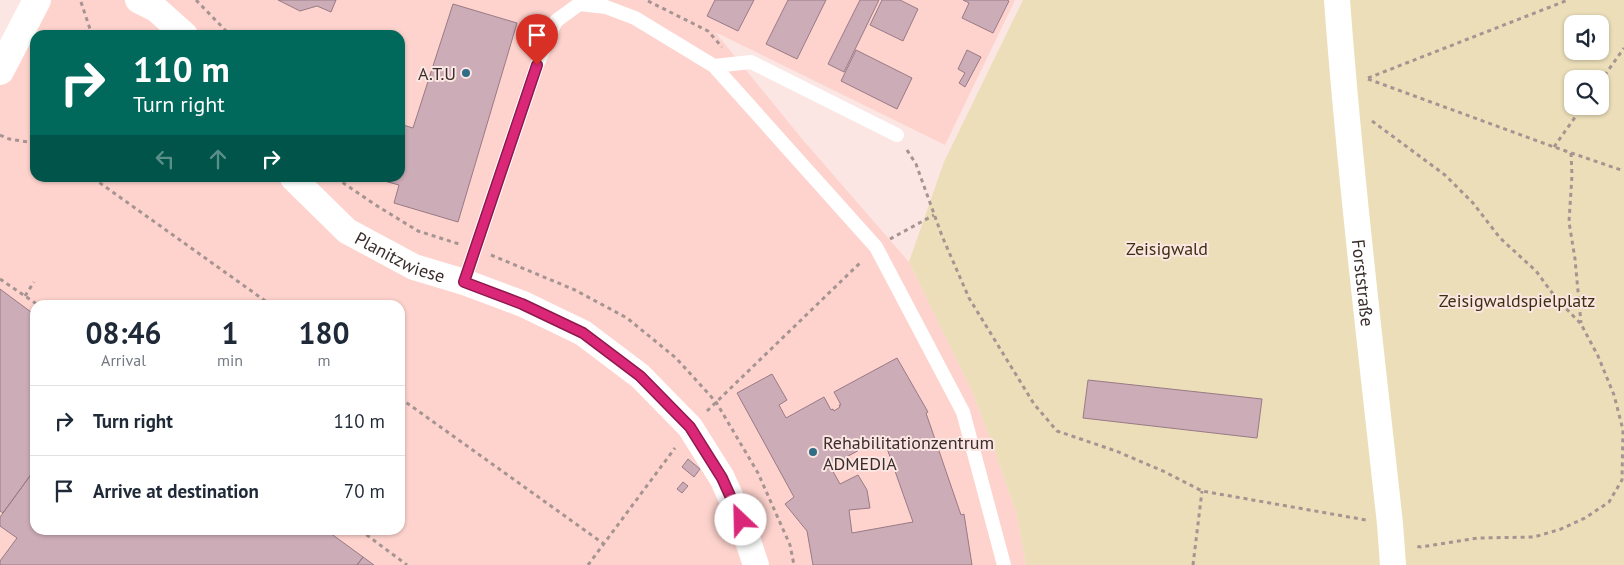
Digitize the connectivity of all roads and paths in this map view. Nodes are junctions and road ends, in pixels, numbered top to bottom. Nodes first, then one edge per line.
1 (38, 0) edge
2 (138, 0) edge
3 (196, 0) edge
4 (645, 0) edge
5 (1337, 0) edge
6 (1568, 0) edge
7 (81, 2) dead end
8 (90, 30) edge
9 (179, 30) edge
10 (225, 30) edge
11 (1624, 48) edge
12 (737, 63) junction
13 (714, 66) junction
14 (1608, 70) edge
15 (0, 71) edge
16 (1577, 115) edge
17 (1370, 119) dead end
18 (0, 135) edge
19 (897, 135) joint
20 (30, 142) edge
21 (1554, 147) junction
22 (1570, 153) junction
23 (1624, 171) edge
24 (99, 182) edge
25 (297, 182) edge
26 (934, 215) junction
27 (876, 247) junction
28 (0, 279) edge
29 (34, 282) dead end
30 (464, 282) junction
31 (25, 296) junction
32 (31, 300) edge
33 (264, 300) edge
34 (1581, 324) junction
35 (405, 402) edge
36 (690, 427) junction
37 (1623, 481) edge
38 (1202, 491) junction
39 (1390, 524) junction
40 (367, 535) edge
41 (604, 544) junction
42 (391, 545) dead end
43 (1412, 546) dead end
44 (388, 550) junction
45 (407, 565) edge
46 (588, 565) edge
47 (756, 565) edge
48 (1004, 565) edge
49 (1193, 565) edge
50 (1394, 565) edge

1 - 15 main road
2 - 9 street
3 - 10 path
4 - 12 path
5 - 39 street, Forststraße
6 - 21 path
7 - 8 path
11 - 14 path
12 - 13 lane
12 - 19 lane
13 - 27 lane
13 - 30 lane
16 - 21 path
17 - 34 path
18 - 20 path
19 - 26 path
21 - 22 path
22 - 23 path
22 - 34 path
24 - 33 path
25 - 30 street, Planitzwiese
26 - 27 path
26 - 38 path
27 - 36 path
27 - 48 lane
28 - 31 path
29 - 31 path
30 - 36 street, Planitzwiese
31 - 32 path
34 - 37 path
35 - 41 path
36 - 41 path
36 - 47 street, Planitzwiese
37 - 43 path
38 - 39 path
38 - 49 path
39 - 50 street, Forststraße
40 - 44 path
41 - 46 path
42 - 44 path
44 - 45 path

